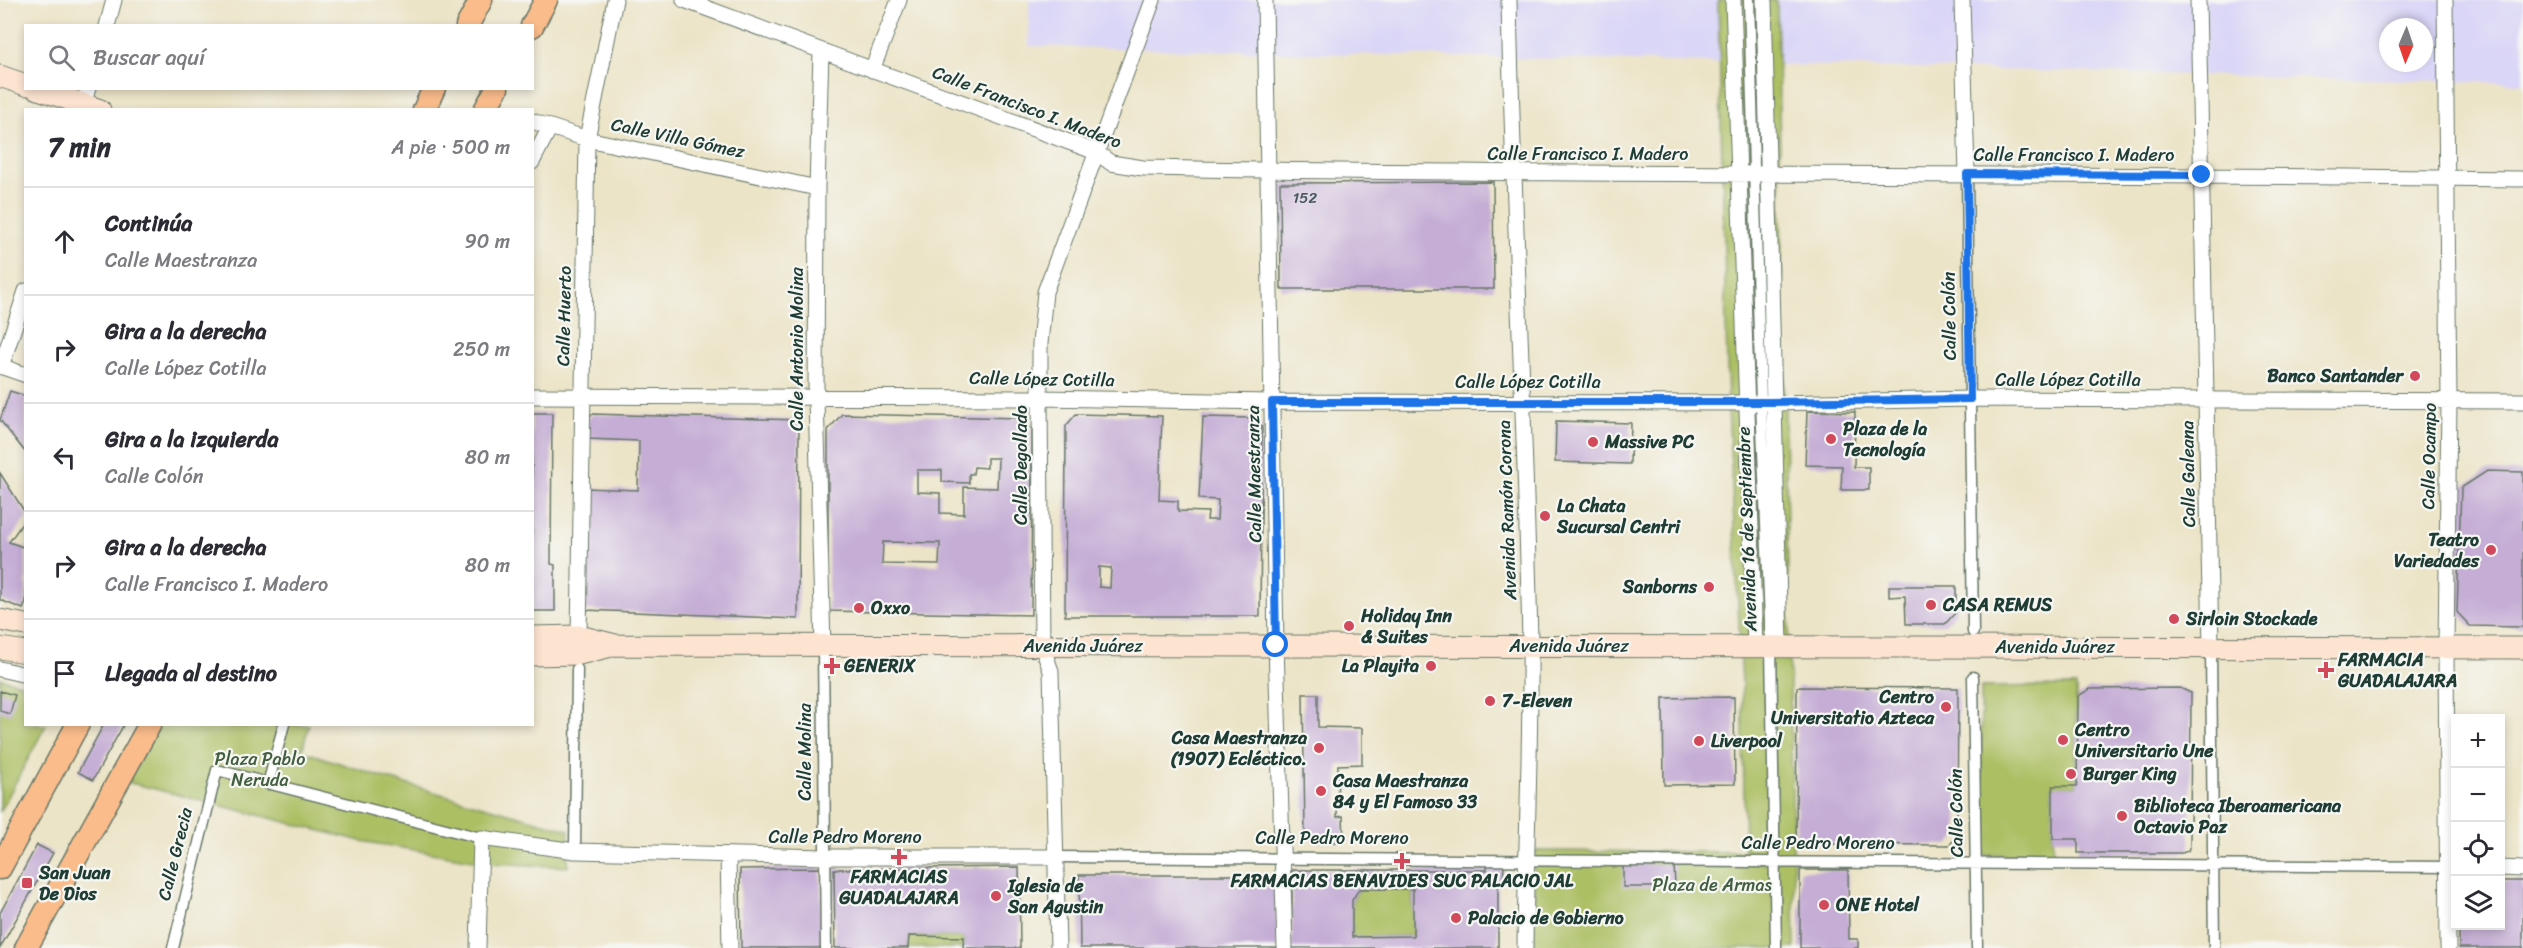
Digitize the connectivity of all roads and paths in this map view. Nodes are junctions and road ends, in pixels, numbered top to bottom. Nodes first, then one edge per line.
1 (114, 0) edge
2 (481, 0) edge
3 (546, 0) edge
4 (615, 0) edge
5 (684, 0) edge
6 (899, 0) edge
7 (1153, 0) edge
8 (1264, 0) edge
9 (1509, 0) edge
10 (1733, 0) edge
11 (1749, 0) edge
12 (1764, 0) edge
13 (1962, 0) edge
14 (2198, 0) edge
15 (2445, 0) edge
16 (107, 24) edge
17 (468, 24) edge
18 (533, 24) edge
19 (821, 52) junction
20 (872, 70) junction
21 (0, 76) edge
22 (24, 84) edge
23 (43, 90) edge
24 (433, 90) edge
25 (89, 103) edge
26 (424, 108) edge
27 (534, 122) edge
28 (550, 128) junction
29 (587, 139) junction
30 (1096, 152) junction
31 (534, 158) edge
32 (1268, 170) junction
33 (1512, 174) junction
34 (1739, 174) junction
35 (1762, 174) junction
36 (1967, 174) junction
37 (2202, 175) junction
38 (2446, 178) junction
39 (2523, 179) edge
40 (817, 188) junction
41 (24, 297) edge
42 (1, 366) edge
43 (24, 374) edge
44 (534, 396) edge
45 (582, 398) junction
46 (816, 398) junction
47 (1040, 398) junction
48 (1970, 399) junction
49 (2206, 400) junction
50 (2449, 401) junction
51 (2523, 401) edge
52 (1272, 402) junction
53 (1523, 402) junction
54 (1761, 402) junction
55 (0, 620) edge
56 (24, 625) edge
57 (1973, 632) dead end
58 (579, 636) junction
59 (534, 637) edge
60 (615, 645) junction
61 (1276, 645) junction
62 (823, 646) junction
63 (1041, 646) junction
64 (1530, 646) junction
65 (1769, 646) junction
66 (2211, 647) junction
67 (0, 648) edge
68 (2446, 648) junction
69 (2523, 648) edge
70 (24, 652) edge
71 (534, 655) edge
72 (0, 669) edge
73 (577, 669) dead end
74 (24, 675) edge
75 (1973, 677) dead end
76 (76, 726) edge
77 (149, 726) edge
78 (283, 726) edge
79 (217, 770) joint
80 (268, 784) junction
81 (481, 838) junction
82 (575, 850) junction
83 (728, 855) junction
84 (826, 857) junction
85 (1056, 857) junction
86 (1284, 857) junction
87 (1526, 860) junction
88 (1774, 862) junction
89 (1976, 863) junction
90 (2214, 865) junction
91 (2451, 867) edge
92 (0, 868) edge
93 (2505, 868) edge
94 (2523, 869) edge
95 (26, 948) edge
96 (173, 948) edge
97 (478, 948) edge
98 (730, 948) edge
99 (826, 948) edge
100 (1058, 948) edge
101 (1285, 948) edge
102 (1526, 948) edge
103 (1776, 948) edge
104 (1977, 948) edge
105 (2214, 948) edge
106 (2448, 948) edge

1 - 16 street
2 - 17 main road
3 - 18 main road
4 - 29 street, Calle Huerto
5 - 19 street, Calle Francisco I. Madero
6 - 20 street
7 - 30 street, Calle Degollado
8 - 32 street, Calle Maestranza
9 - 33 street, Avenida Ramón Corona
10 - 34 street, Avenida 16 de Septiembre
11 - 35 street, Avenida 16 de Septiembre
12 - 35 street, Avenida 16 de Septiembre
13 - 36 street, Calle Colón
14 - 37 street, Calle Galeana
15 - 38 street, Calle Ocampo
19 - 20 street, Calle Francisco I. Madero
19 - 40 street, Calle Antonio Molina
20 - 30 street, Calle Francisco I. Madero
21 - 22 main road
23 - 25 main road
24 - 26 main road
27 - 28 street, Calle Villa Gómez
28 - 29 street, Calle Villa Gómez
28 - 31 street
29 - 40 street, Calle Villa Gómez
29 - 45 street, Calle Huerto
30 - 32 street, Calle Francisco I. Madero
30 - 47 street, Calle Degollado
32 - 33 street, Calle Francisco I. Madero
32 - 52 street, Calle Maestranza
33 - 34 street, Calle Francisco I. Madero
33 - 53 street, Avenida Ramón Corona
34 - 35 street, Calle Francisco I. Madero
34 - 54 street, Avenida 16 de Septiembre
35 - 36 street, Calle Francisco I. Madero
35 - 54 street, Avenida 16 de Septiembre
36 - 37 street, Calle Francisco I. Madero
36 - 48 street, Calle Colón
37 - 38 street, Calle Francisco I. Madero
37 - 49 street, Calle Galeana
38 - 39 street, Calle Francisco I. Madero
38 - 50 street, Calle Ocampo
40 - 46 street, Calle Antonio Molina
41 - 42 street
42 - 43 street
44 - 45 street, Calle López Cotilla
45 - 46 street, Calle López Cotilla
45 - 58 street, Calle Huerto
46 - 47 street, Calle López Cotilla
46 - 62 street, Calle Antonio Molina
47 - 52 street, Calle López Cotilla
47 - 63 street, Calle Degollado
48 - 49 street, Calle López Cotilla
48 - 54 street, Calle López Cotilla
48 - 57 street, Calle Colón
49 - 50 street, Calle López Cotilla
49 - 66 street, Calle Galeana
50 - 51 street, Calle López Cotilla
50 - 68 street, Calle Ocampo
52 - 53 street, Calle López Cotilla
52 - 61 street, Calle Maestranza
53 - 54 street, Calle López Cotilla
53 - 64 street, Avenida Ramón Corona
54 - 65 street, Avenida 16 de Septiembre
54 - 65 street, Avenida 16 de Septiembre
55 - 56 main road
58 - 59 main road, Avenida Juárez
58 - 60 main road, Avenida Juárez
60 - 62 main road, Avenida Juárez
60 - 71 main road, Avenida Juárez
61 - 63 main road, Avenida Juárez
61 - 64 main road, Avenida Juárez
61 - 86 street, Calle Maestranza
62 - 63 main road, Avenida Juárez
62 - 84 street, Calle Molina
63 - 85 street, Calle Degollado
64 - 65 main road, Avenida Juárez
64 - 87 street, Avenida Ramón Corona
65 - 66 main road, Avenida Juárez
65 - 88 street, Avenida 16 de Septiembre
66 - 68 main road, Avenida Juárez
66 - 90 street, Calle Galeana
67 - 70 main road
68 - 69 main road, Avenida Juárez
68 - 91 street, Calle Ocampo
72 - 74 street
73 - 82 street
75 - 89 street, Calle Colón
76 - 92 main road
77 - 95 main road
78 - 80 street
79 - 80 street, Calle Pedro Moreno
79 - 96 street, Calle Grecia
80 - 81 street, Calle Pedro Moreno
81 - 82 street, Calle Pedro Moreno
81 - 97 street
82 - 83 street, Calle Pedro Moreno
83 - 84 street, Calle Pedro Moreno
83 - 98 street
84 - 85 street, Calle Pedro Moreno
84 - 99 street, Calle Molina
85 - 86 street, Calle Pedro Moreno
85 - 100 street, Calle Degollado
86 - 87 street, Calle Pedro Moreno
86 - 101 street, Calle Maestranza
87 - 88 street, Calle Pedro Moreno
87 - 102 street, Avenida Ramón Corona
88 - 89 street, Calle Pedro Moreno
88 - 103 street, Avenida 16 de Septiembre
89 - 90 street, Calle Pedro Moreno
89 - 104 street, Calle Colón
90 - 91 street, Calle Pedro Moreno
90 - 105 street, Calle Galeana
91 - 106 street, Calle Ocampo
93 - 94 street

